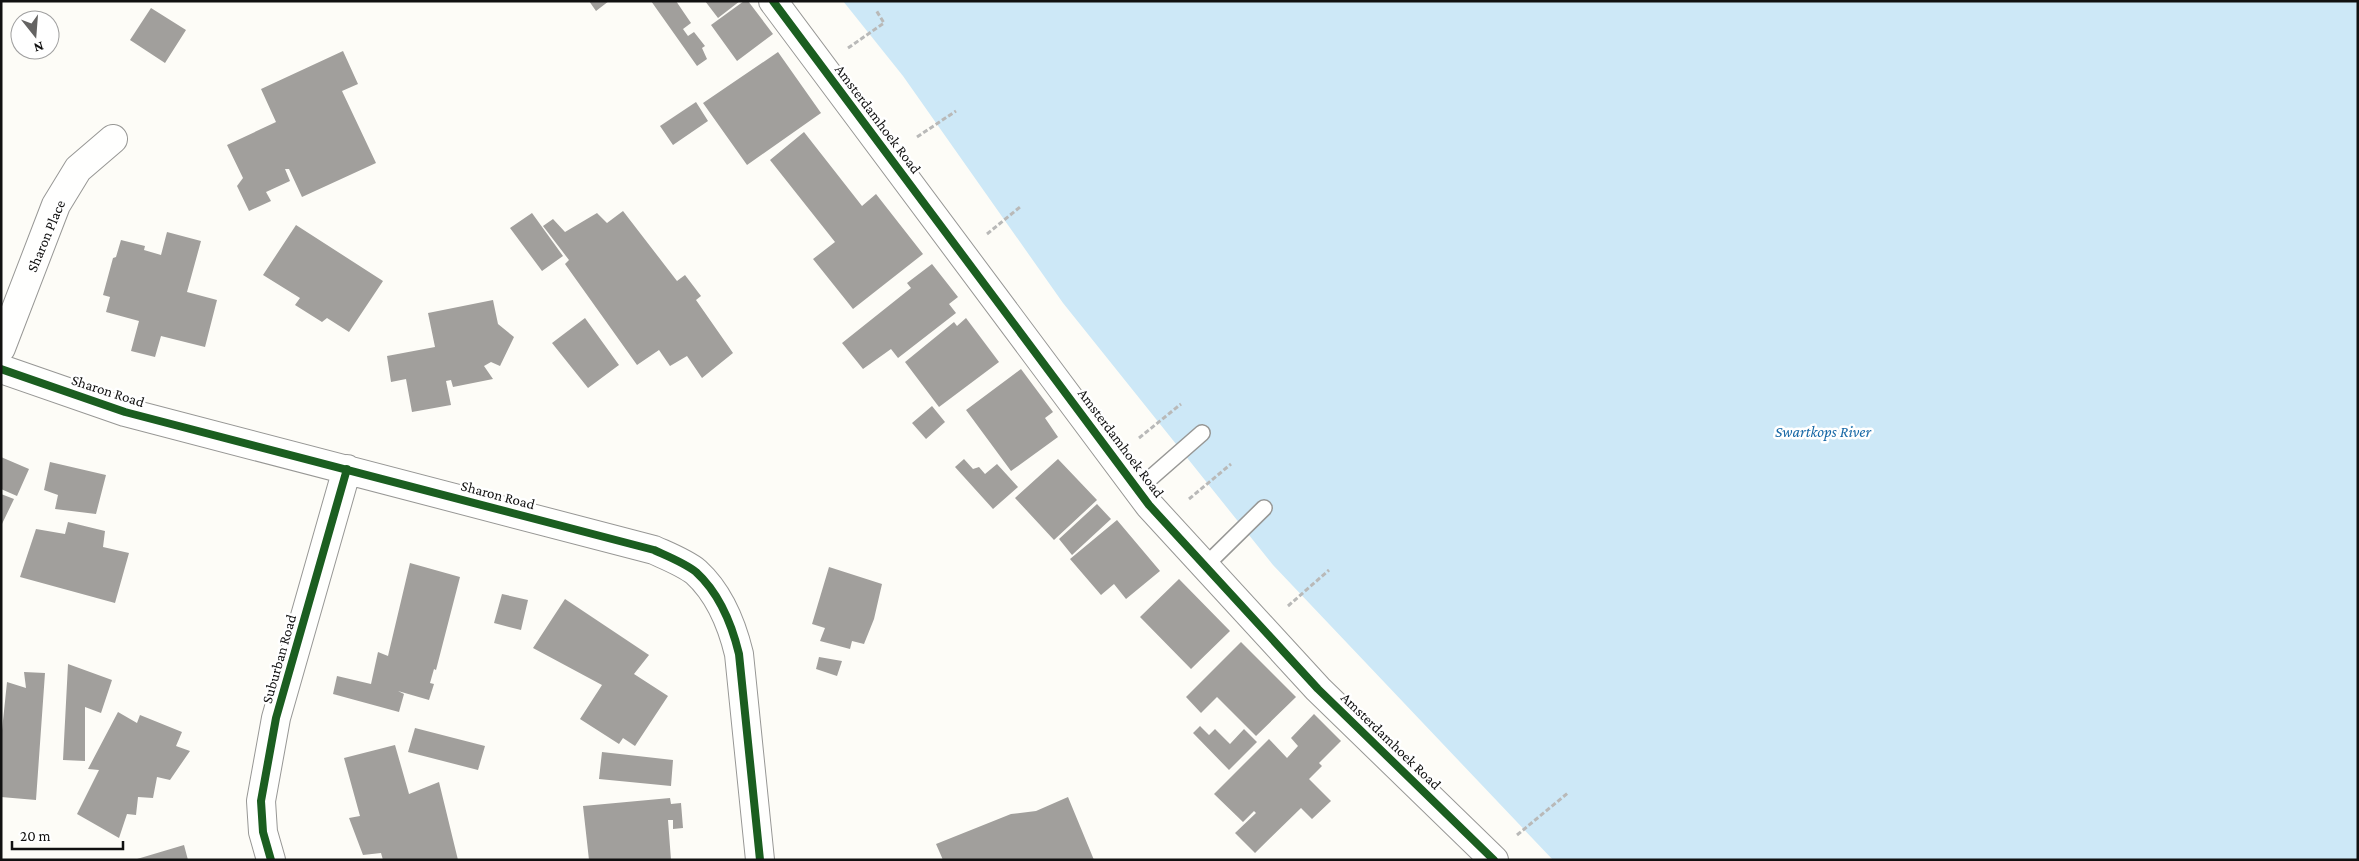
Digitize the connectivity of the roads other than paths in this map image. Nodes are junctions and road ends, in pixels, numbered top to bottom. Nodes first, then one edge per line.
1 (773, 1) edge
2 (114, 139) dead end
3 (1, 348) edge
4 (1, 369) edge
5 (1202, 433) dead end
6 (347, 470) junction
7 (1138, 489) junction
8 (1264, 508) dead end
9 (1205, 566) junction
10 (1493, 858) edge
11 (271, 860) edge
12 (760, 860) edge

1 - 7 street, Amsterdamhoek Road
2 - 3 street, Sharon Place
4 - 6 street, Sharon Road
5 - 7 lane
6 - 11 street, Suburban Road
6 - 12 street, Sharon Road
7 - 9 street, Amsterdamhoek Road
8 - 9 lane
9 - 10 street, Amsterdamhoek Road

